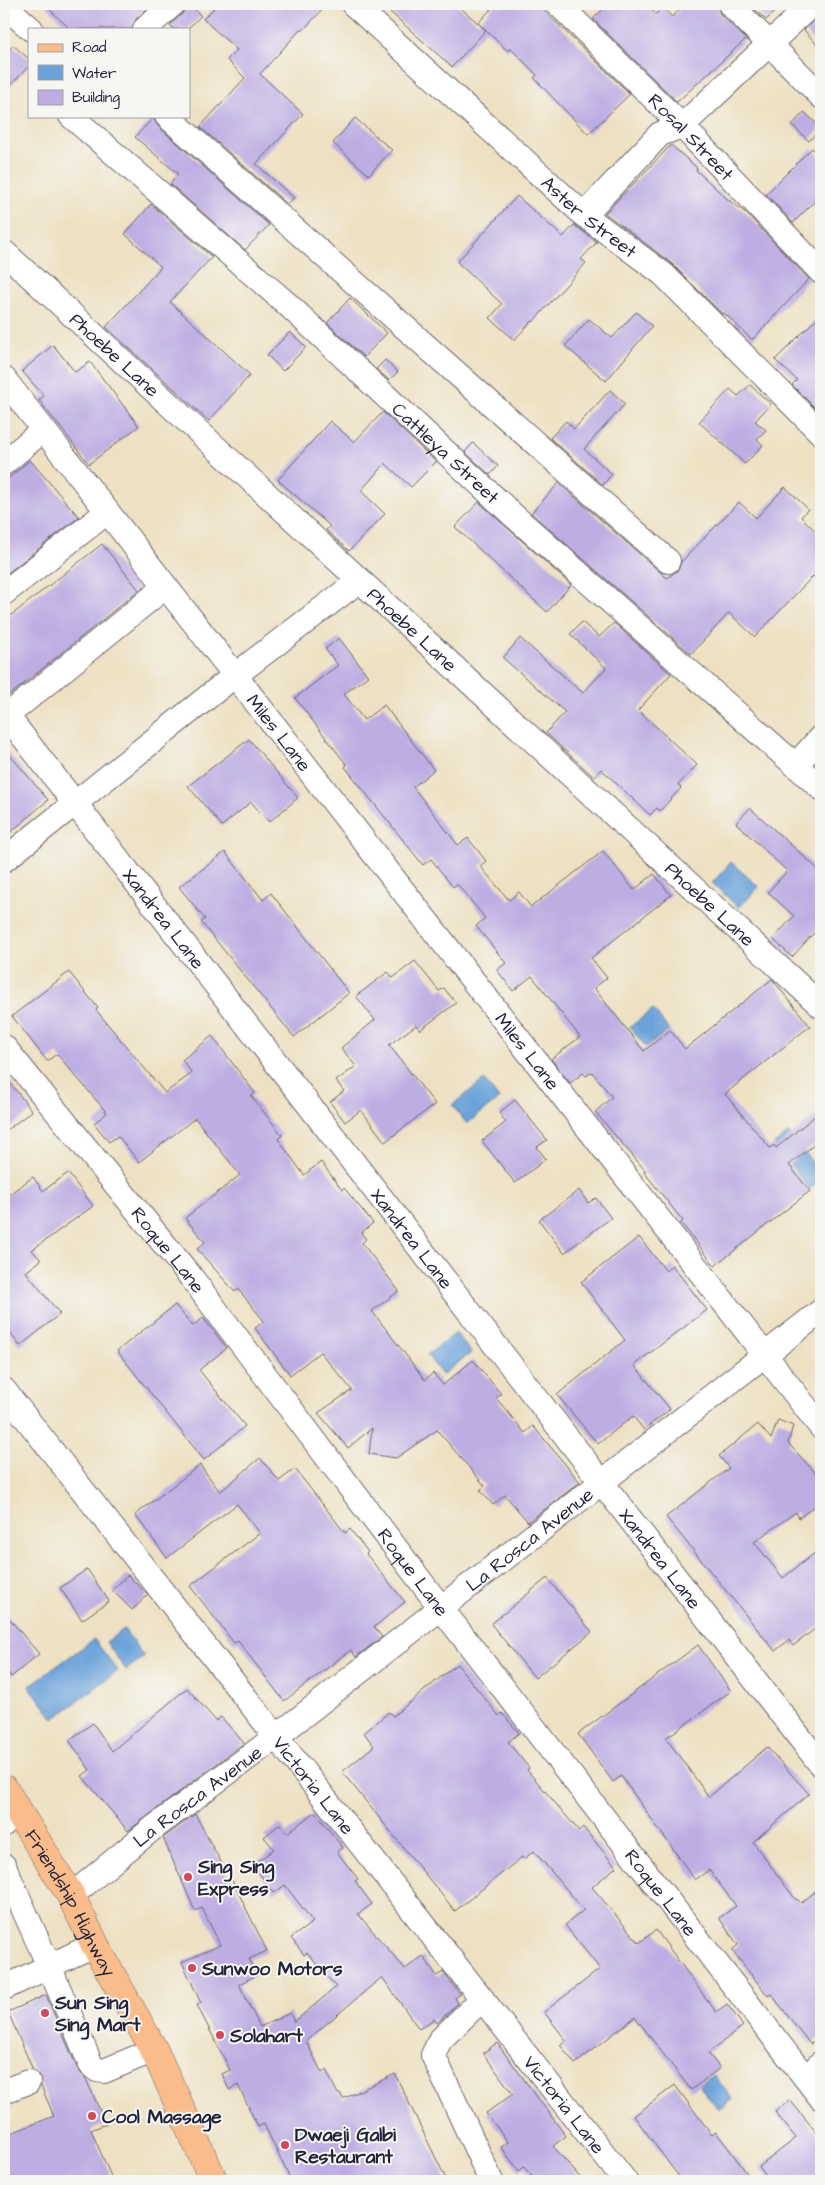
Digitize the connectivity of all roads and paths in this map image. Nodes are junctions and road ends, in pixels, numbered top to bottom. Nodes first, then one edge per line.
1 (4, 4) edge
2 (173, 4) edge
3 (353, 4) edge
4 (558, 4) edge
5 (730, 4) edge
6 (812, 4) edge
7 (30, 28) edge
8 (145, 28) edge
9 (771, 44) junction
10 (821, 96) edge
11 (73, 118) edge
12 (169, 118) edge
13 (682, 126) junction
14 (584, 215) junction
15 (4, 252) edge
16 (821, 272) edge
17 (4, 379) edge
18 (43, 430) junction
19 (821, 433) edge
20 (4, 462) edge
21 (107, 512) junction
22 (668, 561) dead end
23 (360, 580) junction
24 (165, 587) junction
25 (4, 593) edge
26 (234, 676) junction
27 (5, 715) edge
28 (821, 737) edge
29 (796, 765) junction
30 (821, 788) edge
31 (75, 803) junction
32 (4, 860) edge
33 (821, 1006) edge
34 (4, 1047) edge
35 (821, 1311) edge
36 (765, 1355) junction
37 (4, 1390) edge
38 (821, 1427) edge
39 (601, 1483) junction
40 (441, 1608) junction
41 (277, 1736) junction
42 (821, 1765) edge
43 (8, 1808) edge
44 (4, 1866) edge
45 (71, 1896) junction
46 (96, 1947) junction
47 (50, 1966) junction
48 (4, 1988) edge
49 (482, 1999) junction
50 (154, 2050) junction
51 (813, 2070) edge
52 (28, 2082) dead end
53 (4, 2091) edge
54 (821, 2098) edge
55 (207, 2180) edge
56 (491, 2181) edge
57 (625, 2181) edge

1 - 7 street
2 - 8 street
3 - 14 street, Aster Street
4 - 13 street, Rosal Street
5 - 9 street
6 - 9 street
9 - 10 street
9 - 13 street
11 - 29 street, Cattleya Street
12 - 22 street
13 - 14 street
13 - 16 street, Rosal Street
14 - 19 street, Aster Street
15 - 23 street, Phoebe Lane
17 - 18 street, Miles Lane
18 - 20 street
18 - 21 street, Miles Lane
21 - 24 street, Miles Lane
21 - 25 street
23 - 26 street
23 - 33 street, Phoebe Lane
24 - 26 street, Miles Lane
24 - 27 street
26 - 31 street
26 - 36 street, Miles Lane
27 - 31 street, Xandrea Lane
28 - 29 street
29 - 30 street, Cattleya Street
31 - 32 street
31 - 39 street, Xandrea Lane
34 - 40 street, Roque Lane
35 - 36 street, La Rosca Avenue
36 - 38 street, Miles Lane
36 - 39 street, La Rosca Avenue
37 - 41 street, Victoria Lane
39 - 40 street, La Rosca Avenue
39 - 42 street, Xandrea Lane
40 - 41 street, La Rosca Avenue
40 - 51 street, Roque Lane
41 - 45 street, La Rosca Avenue
41 - 49 street, Victoria Lane
43 - 45 main road, Friendship Highway
44 - 47 street
45 - 46 main road, Friendship Highway
46 - 47 street
46 - 50 main road, Friendship Highway
47 - 48 street
47 - 50 street
49 - 56 street
49 - 57 street, Victoria Lane
50 - 55 main road, Friendship Highway
51 - 54 street, Roque Lane
52 - 53 street

